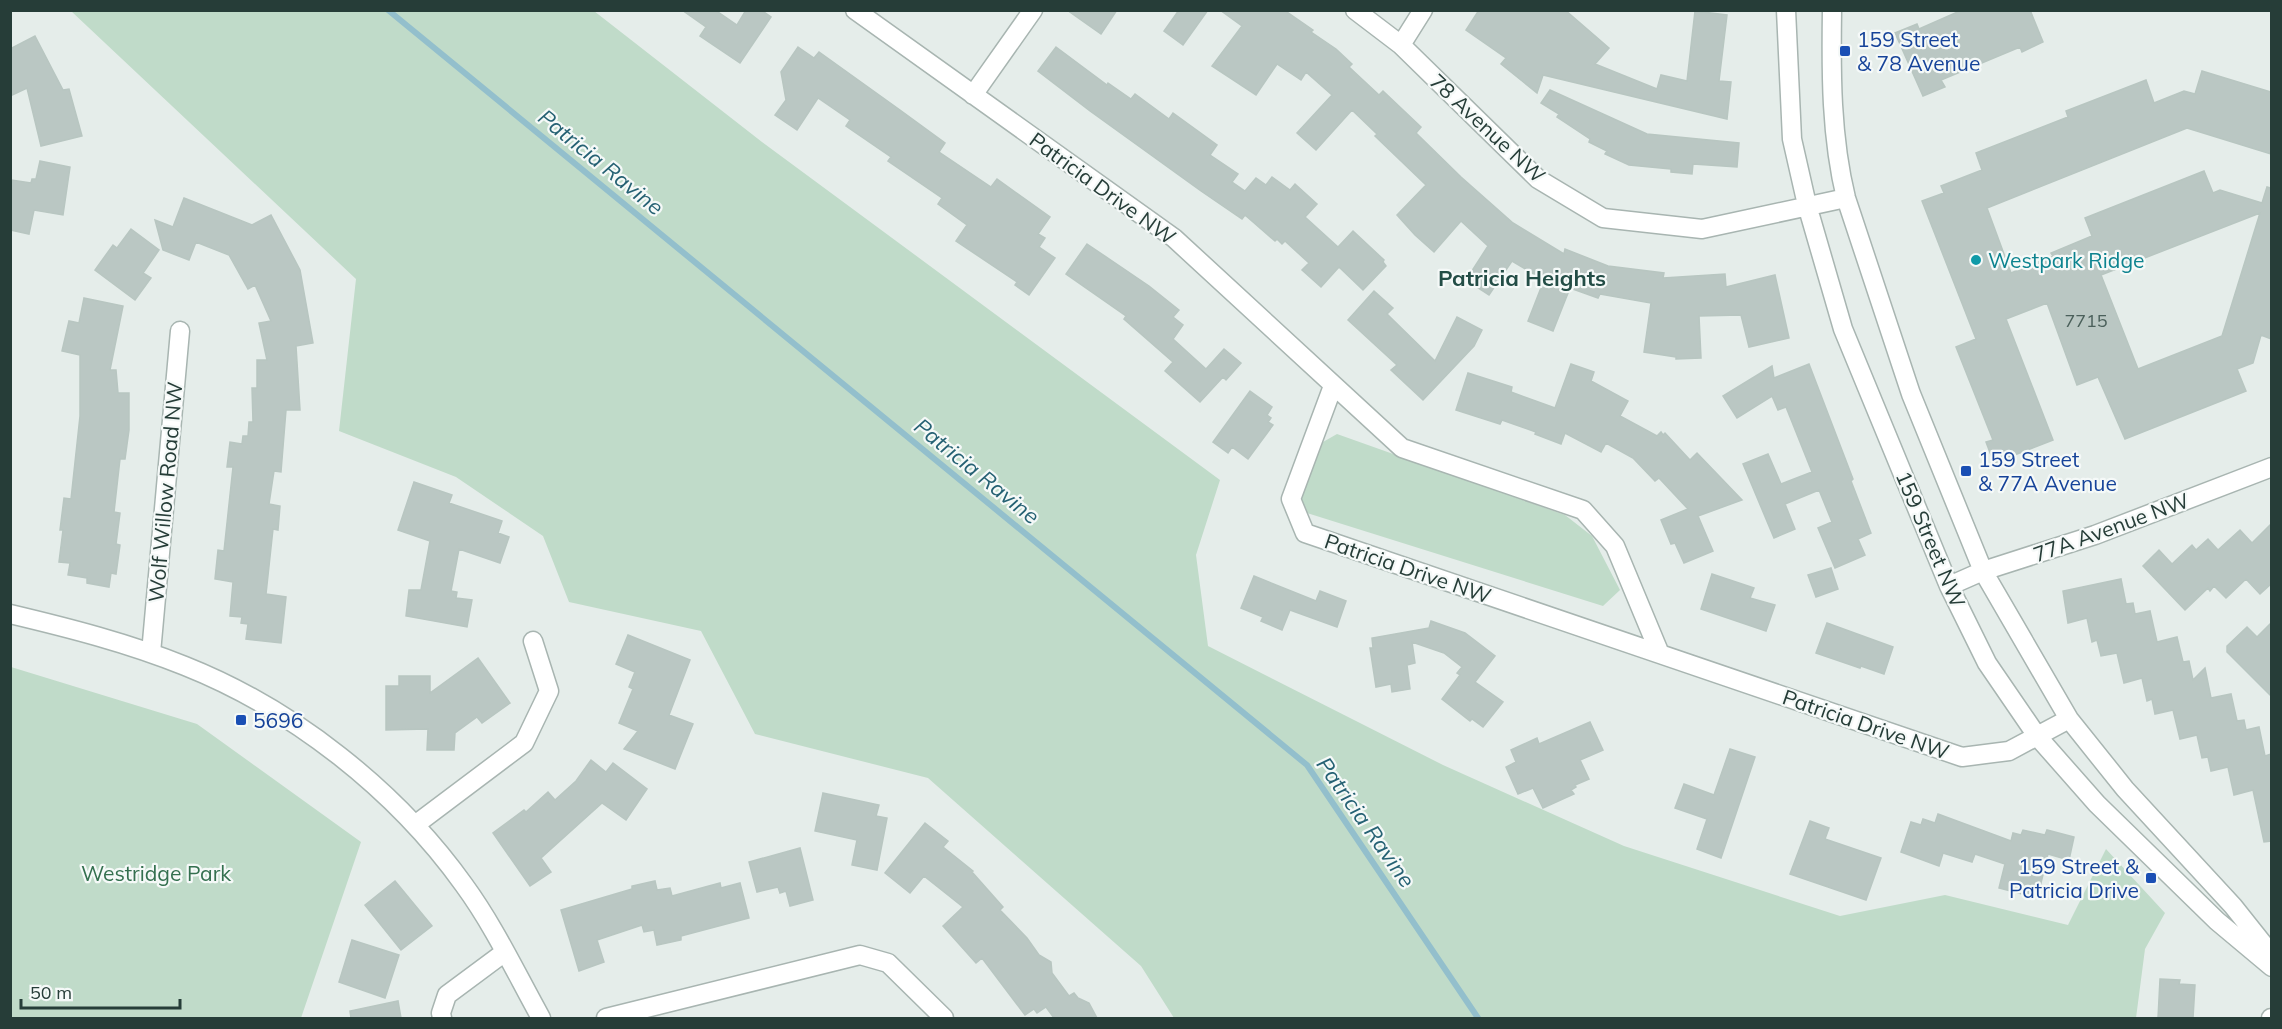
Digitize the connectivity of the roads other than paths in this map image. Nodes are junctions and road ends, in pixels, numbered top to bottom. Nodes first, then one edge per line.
1 (855, 10) edge
2 (1033, 10) edge
3 (1355, 10) edge
4 (1423, 10) edge
5 (1786, 10) edge
6 (1832, 10) edge
7 (1401, 45) junction
8 (973, 95) junction
9 (1846, 198) junction
10 (1807, 205) junction
11 (180, 331) dead end
12 (1334, 386) junction
13 (2271, 467) edge
14 (1983, 571) junction
15 (1949, 586) junction
16 (10, 614) edge
17 (533, 640) dead end
18 (151, 653) junction
19 (1660, 654) junction
20 (2069, 719) junction
21 (2037, 736) junction
22 (415, 825) junction
23 (505, 952) junction
24 (2271, 955) edge
25 (2271, 967) edge
26 (442, 1018) edge
27 (541, 1018) edge
28 (606, 1018) edge
29 (944, 1018) edge

1 - 8 street, Patricia Drive NW
2 - 8 street
3 - 7 street, 78 Avenue NW
4 - 7 street
5 - 10 street, 159 Street NW
6 - 9 street, 159 Street NW
7 - 10 street, 78 Avenue NW
8 - 12 street, Patricia Drive NW
9 - 10 street, 78 Avenue NW
9 - 14 street, 159 Street NW
10 - 15 street, 159 Street NW
11 - 18 street, Wolf Willow Road NW
12 - 19 street, Patricia Drive NW
12 - 19 street, Patricia Drive NW
13 - 14 street, 77A Avenue NW
14 - 15 street, 77A Avenue NW
14 - 20 street, 159 Street NW
15 - 21 street, 159 Street NW
16 - 18 street
17 - 22 street
18 - 22 street
19 - 21 street, Patricia Drive NW
20 - 21 street, Patricia Drive NW
20 - 24 street, 159 Street NW
21 - 25 street, 159 Street NW
22 - 23 street
23 - 26 street
23 - 27 street
28 - 29 street

